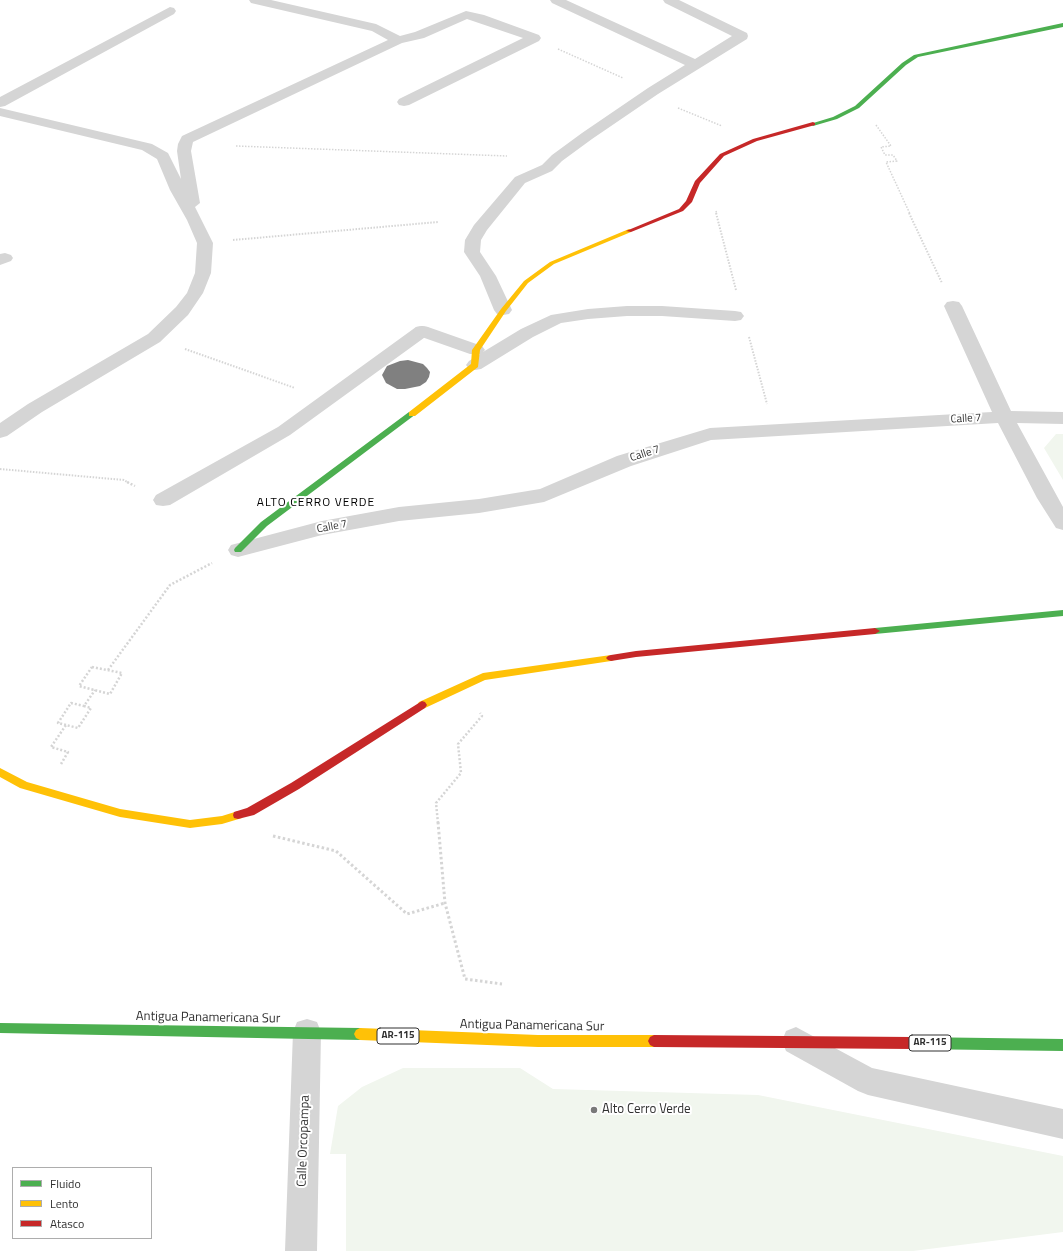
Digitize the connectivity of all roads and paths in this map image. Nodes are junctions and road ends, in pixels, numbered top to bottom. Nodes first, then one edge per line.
1 (255, 0) edge
2 (556, 0) edge
3 (669, 0) edge
4 (170, 11) dead end
5 (1063, 25) edge
6 (534, 38) junction
7 (398, 40) junction
8 (696, 65) junction
9 (651, 93) junction
10 (404, 102) dead end
11 (0, 103) edge
12 (857, 107) junction
13 (0, 112) edge
14 (187, 139) junction
15 (755, 140) junction
16 (557, 158) junction
17 (195, 220) junction
18 (438, 222) dead end
19 (205, 243) junction
20 (953, 306) joint
21 (503, 310) junction
22 (735, 316) dead end
23 (422, 331) joint
24 (154, 338) junction
25 (475, 357) junction
26 (328, 400) junction
27 (1004, 417) junction
28 (1063, 418) edge
29 (0, 432) edge
30 (0, 469) edge
31 (163, 500) joint
32 (1063, 523) edge
33 (238, 550) junction
34 (1063, 613) edge
35 (108, 670) junction
36 (95, 690) junction
37 (84, 706) junction
38 (478, 711) dead end
39 (66, 725) junction
40 (0, 772) edge
41 (24, 785) junction
42 (267, 835) dead end
43 (445, 903) junction
44 (502, 984) dead end
45 (0, 1028) edge
46 (307, 1032) junction
47 (796, 1041) junction
48 (1063, 1045) edge
49 (1063, 1124) edge
50 (301, 1251) edge

1 - 7 street
2 - 8 street
3 - 8 street
4 - 11 street
5 - 12 street
6 - 7 street
6 - 9 path
6 - 10 street
7 - 14 street
8 - 9 street
9 - 15 path
9 - 16 street
12 - 15 street
12 - 20 path
13 - 17 street
14 - 16 path
14 - 17 street
15 - 21 street
16 - 21 street
17 - 19 street
18 - 19 path
19 - 24 street
20 - 27 street
21 - 25 street
22 - 25 street
23 - 25 street
23 - 26 lane
24 - 26 path
24 - 29 street
25 - 33 street
26 - 31 lane
27 - 28 street, Calle 7
27 - 32 street
27 - 33 street, Calle 7
30 - 31 path
33 - 35 path
34 - 41 street
35 - 36 path
35 - 36 path
36 - 37 path
37 - 39 path
37 - 39 path
38 - 43 path
39 - 41 path
40 - 41 street
42 - 43 path
43 - 44 path
45 - 46 street, Antigua Panamericana Sur / AR-115
46 - 47 street, Antigua Panamericana Sur / AR-115
46 - 50 street, Calle Orcopampa
47 - 48 street, Antigua Panamericana Sur / AR-115
47 - 49 street

